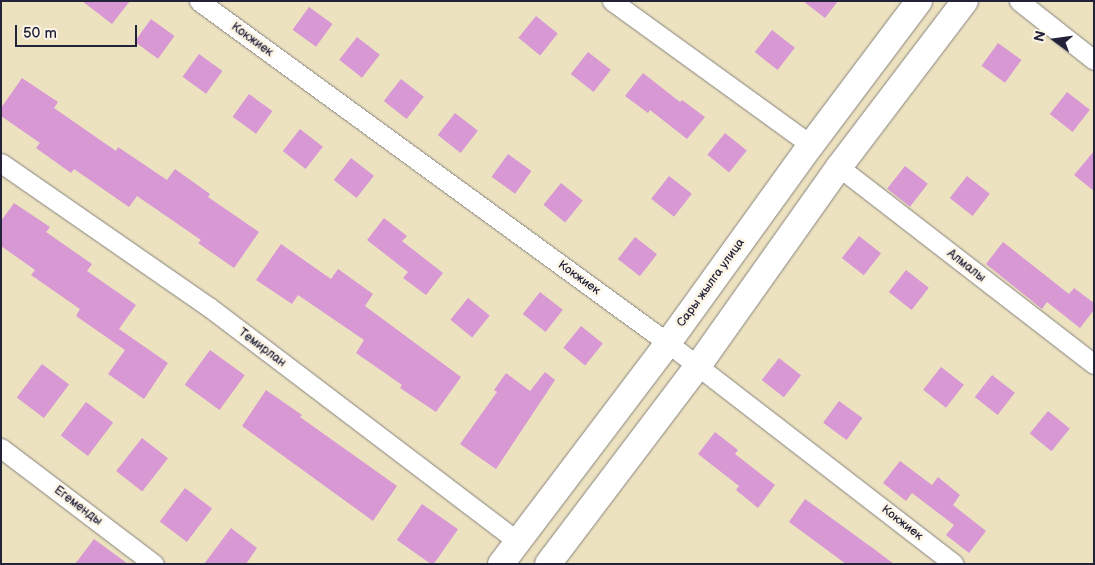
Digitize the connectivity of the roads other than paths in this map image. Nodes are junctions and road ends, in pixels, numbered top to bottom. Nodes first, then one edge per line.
1 (199, 1) edge
2 (612, 1) edge
3 (920, 1) edge
4 (965, 1) edge
5 (1019, 1) edge
6 (1094, 60) edge
7 (811, 146) junction
8 (1, 163) edge
9 (839, 167) junction
10 (668, 343) junction
11 (1094, 364) edge
12 (698, 366) junction
13 (1, 448) edge
14 (517, 541) junction
15 (154, 564) edge
16 (501, 564) edge
17 (548, 564) edge
18 (954, 564) edge

1 - 10 street, Кокжиек
2 - 7 street
3 - 7 street, Сары жылга улица
4 - 9 street
5 - 6 street
7 - 10 street, Сары жылга улица
8 - 14 street, Темирлан
9 - 11 street, Алмалы
9 - 12 street
10 - 12 street, Кокжиек
10 - 14 street, Сары жылга улица
12 - 17 street
12 - 18 street, Кокжиек
13 - 15 street, Егеменды
14 - 16 street, Сары жылга улица

